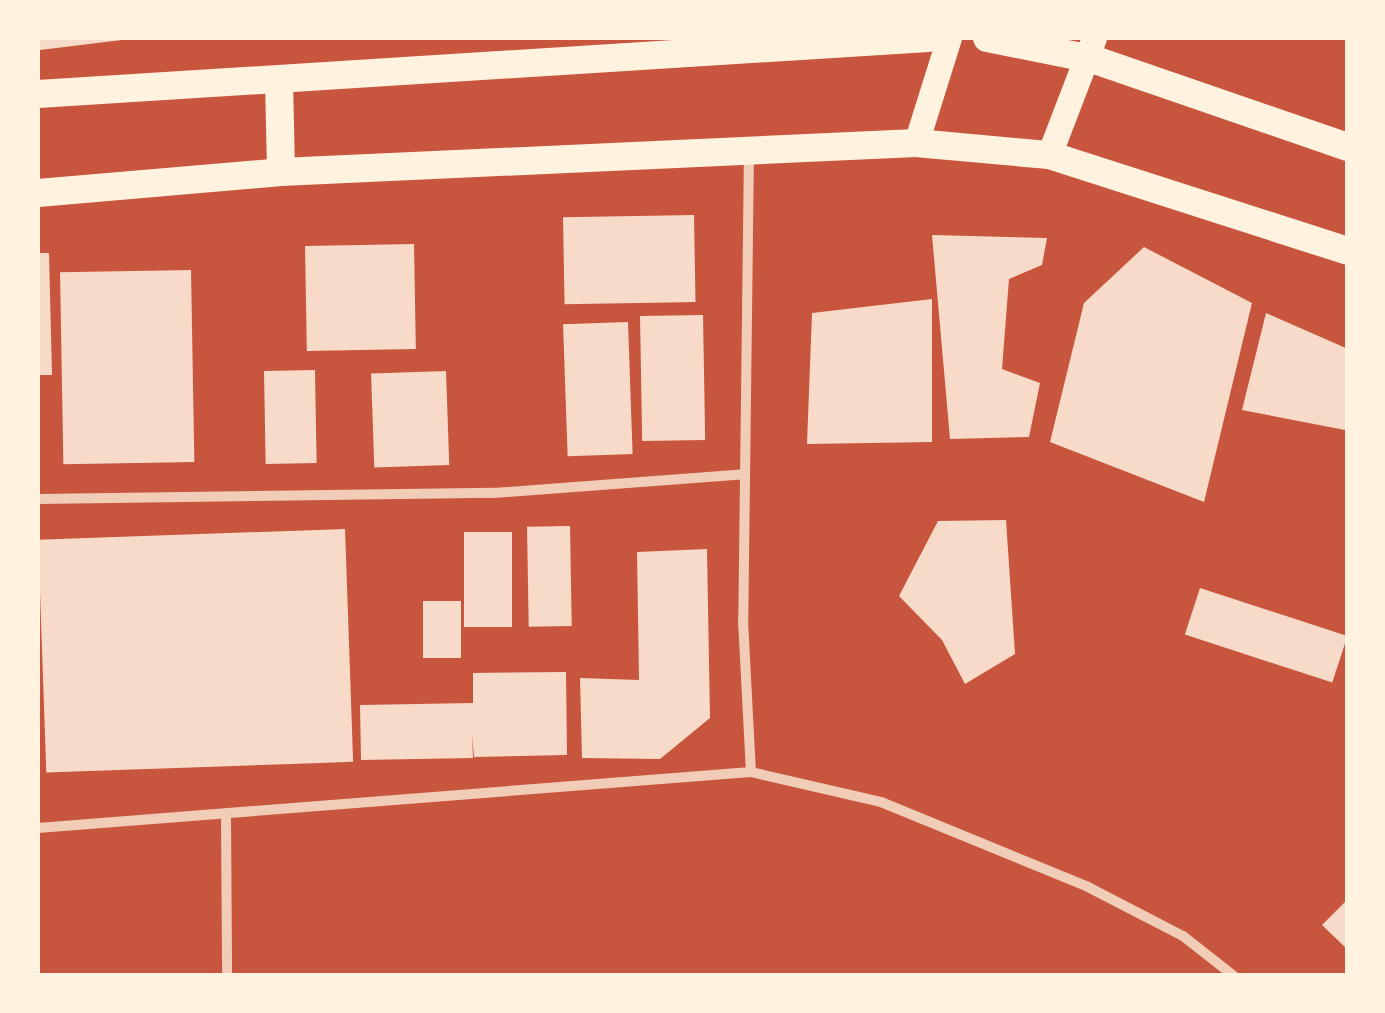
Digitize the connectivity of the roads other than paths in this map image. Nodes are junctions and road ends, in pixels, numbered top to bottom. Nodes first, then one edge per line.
1 (928, 38) edge
2 (949, 38) edge
3 (987, 38) edge
4 (1093, 48) edge
5 (279, 81) junction
6 (38, 94) edge
7 (916, 143) junction
8 (1348, 147) edge
9 (749, 150) junction
10 (1049, 156) junction
11 (281, 172) junction
12 (38, 193) edge
13 (1348, 251) edge
14 (744, 474) junction
15 (38, 499) edge
16 (751, 772) junction
17 (226, 816) junction
18 (38, 828) edge
19 (227, 976) edge
20 (1234, 976) edge

1 - 5 highway
2 - 7 main road
3 - 4 highway
4 - 8 highway
4 - 10 main road
5 - 6 highway
5 - 11 highway
7 - 9 highway
7 - 10 highway
9 - 11 highway
9 - 14 street
10 - 13 highway
11 - 12 highway
14 - 15 street
14 - 16 street
16 - 17 street
16 - 20 street
17 - 18 street
17 - 19 street

